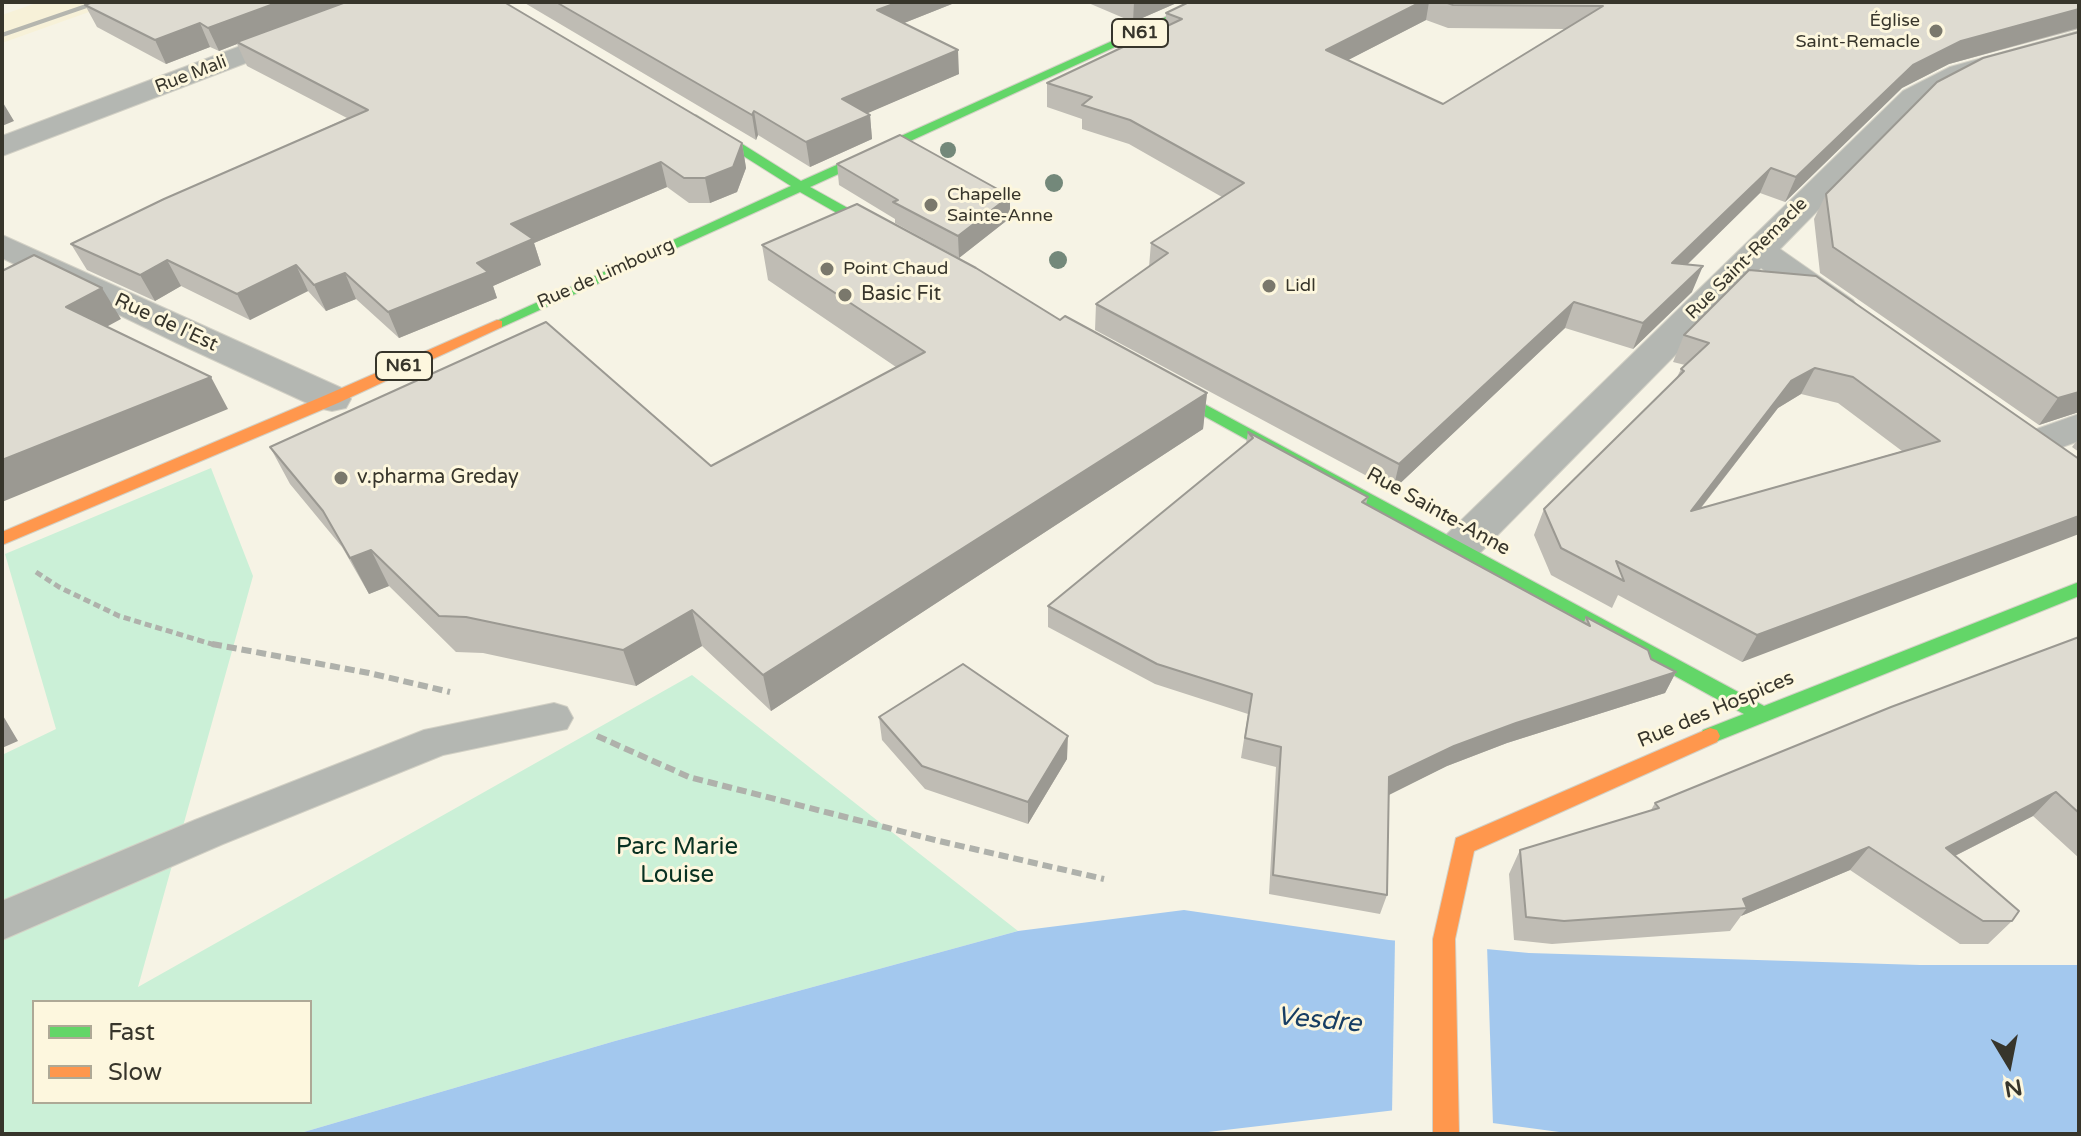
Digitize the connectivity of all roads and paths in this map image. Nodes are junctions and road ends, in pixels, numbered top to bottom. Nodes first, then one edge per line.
1 (381, 2) edge
2 (1208, 2) edge
3 (2079, 39) edge
4 (680, 111) edge
5 (2, 147) edge
6 (802, 185) junction
7 (2, 245) edge
8 (905, 246) edge
9 (1757, 249) junction
10 (1868, 327) edge
11 (1140, 374) edge
12 (332, 399) junction
13 (2079, 427) edge
14 (2068, 467) edge
15 (2, 539) edge
16 (1458, 549) junction
17 (2079, 589) edge
18 (1760, 713) junction
19 (554, 718) dead end
20 (939, 841) dead end
21 (1104, 879) dead end
22 (2, 921) edge
23 (1446, 1134) edge

1 - 5 street, Rue Mali
2 - 6 street, Rue de Limbourg / N61
3 - 9 street, Rue Saint-Remacle
4 - 6 street
6 - 8 street
6 - 12 street, Rue de Limbourg / N61
7 - 12 street, Rue de l'Est
9 - 10 street
9 - 16 street, Rue Saint-Remacle
11 - 16 street, Rue Sainte-Anne
12 - 15 street, Rue de Limbourg / N61
13 - 14 street
16 - 18 street, Rue Sainte-Anne
17 - 18 street, Rue des Hospices
18 - 23 street, Rue des Hospices
19 - 22 lane
20 - 21 path

